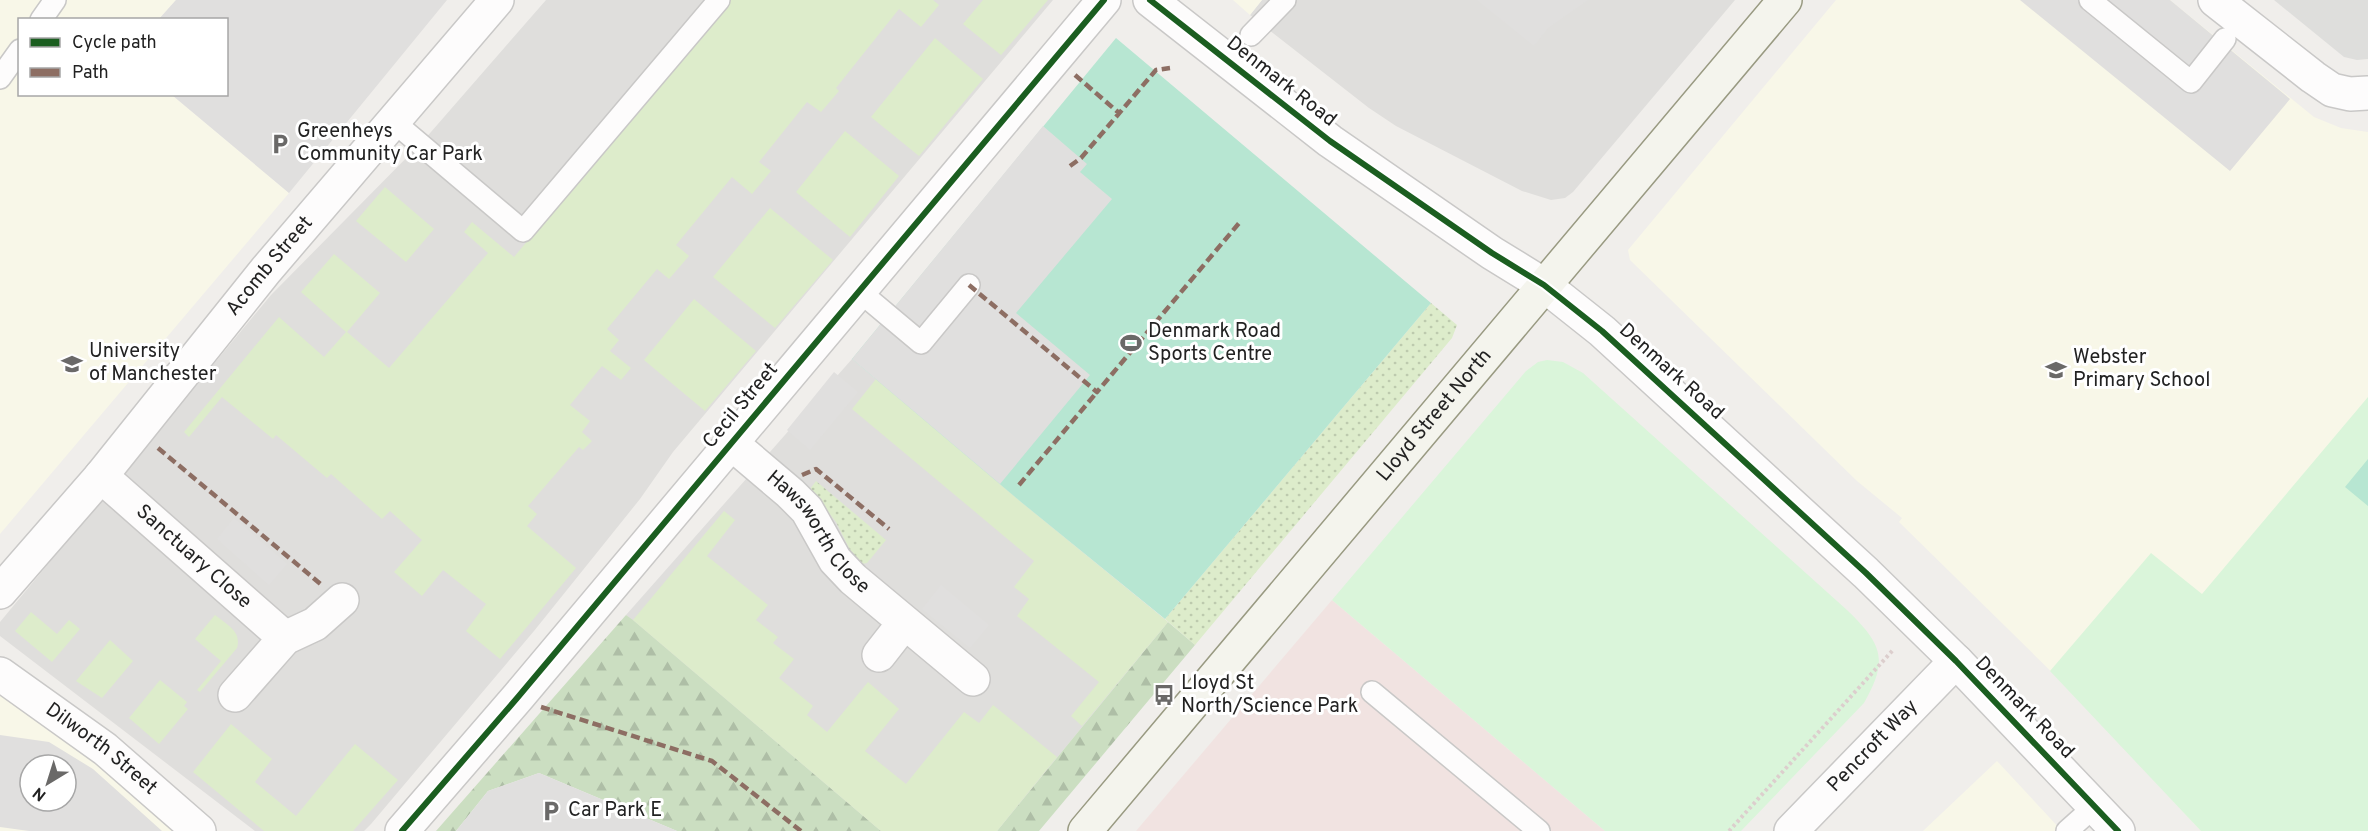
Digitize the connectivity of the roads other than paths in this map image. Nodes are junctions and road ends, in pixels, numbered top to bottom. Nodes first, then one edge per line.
1 (55, 0) edge
2 (497, 0) edge
3 (718, 0) edge
4 (1104, 0) edge
5 (1150, 0) edge
6 (1285, 0) edge
7 (1785, 0) edge
8 (2090, 0) edge
9 (2215, 0) edge
10 (42, 18) edge
11 (1251, 36) dead end
12 (2225, 39) dead end
13 (18, 53) edge
14 (0, 78) edge
15 (2368, 93) edge
16 (394, 122) junction
17 (969, 285) dead end
18 (1544, 285) junction
19 (859, 291) junction
20 (731, 443) junction
21 (101, 477) junction
22 (0, 592) edge
23 (342, 600) dead end
24 (904, 623) junction
25 (285, 638) junction
26 (879, 655) dead end
27 (1956, 661) junction
28 (0, 674) edge
29 (973, 679) dead end
30 (1372, 692) dead end
31 (235, 695) dead end
32 (2095, 806) junction
33 (199, 831) edge
34 (402, 831) edge
35 (1085, 831) edge
36 (1539, 831) edge
37 (1791, 831) edge
38 (2067, 831) edge
39 (2118, 831) edge

1 - 10 lane
2 - 16 street, Acomb Street
3 - 16 lane
4 - 19 street, Cecil Street
5 - 18 street, Denmark Road
6 - 11 lane
7 - 18 street, Lloyd Street North
8 - 12 lane
9 - 15 street
13 - 14 lane
16 - 21 street, Acomb Street
17 - 19 lane
18 - 27 street, Denmark Road
18 - 35 street, Lloyd Street North
19 - 20 street, Cecil Street
20 - 24 street, Hawsworth Close
20 - 34 street, Cecil Street
21 - 22 street, Acomb Street
21 - 25 street, Sanctuary Close
23 - 25 street
24 - 26 street
24 - 29 street, Hawsworth Close
25 - 31 street
27 - 32 street, Denmark Road
27 - 37 street, Pencroft Way
28 - 33 street, Dilworth Street
30 - 36 lane
32 - 38 lane
32 - 39 street, Denmark Road

